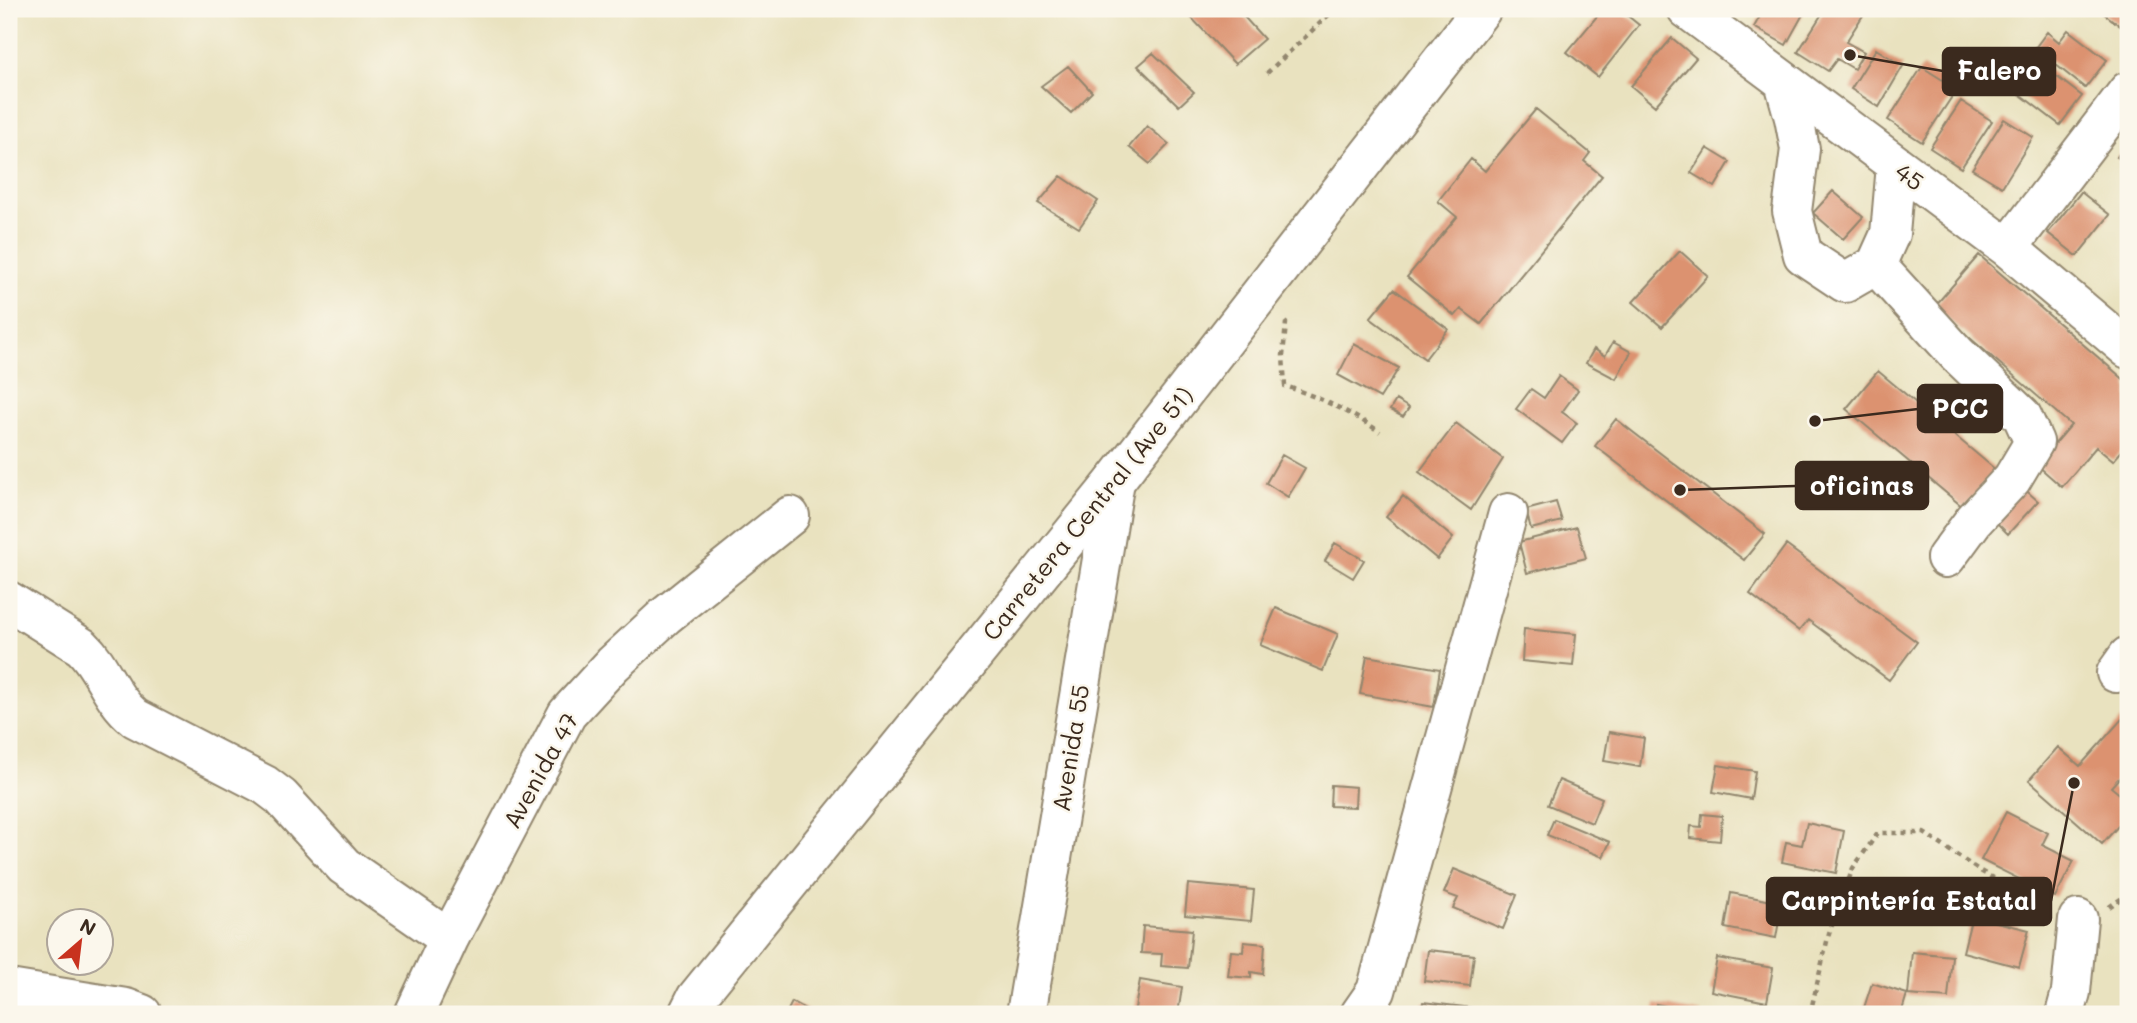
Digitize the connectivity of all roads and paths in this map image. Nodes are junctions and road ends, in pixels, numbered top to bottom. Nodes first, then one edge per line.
1 (1335, 9) edge
2 (1482, 9) edge
3 (1686, 9) edge
4 (1267, 73) dead end
5 (1784, 82) junction
6 (2128, 91) edge
7 (1896, 165) junction
8 (2008, 248) junction
9 (1876, 265) junction
10 (1256, 300) junction
11 (2128, 349) edge
12 (1380, 432) dead end
13 (1115, 481) junction
14 (1508, 513) dead end
15 (790, 516) dead end
16 (1946, 558) dead end
17 (9, 601) edge
18 (2078, 919) joint
19 (449, 939) junction
20 (9, 989) edge
21 (142, 1014) edge
22 (414, 1014) edge
23 (688, 1014) edge
24 (1026, 1014) edge
25 (1360, 1014) edge
26 (1810, 1014) edge
27 (2065, 1014) edge

1 - 4 path
2 - 10 street, Carretera Central (Ave 51)
3 - 5 street, 45
5 - 7 street, 45
5 - 9 street
6 - 8 street
7 - 8 street, 45
7 - 9 street
8 - 11 street, 45
9 - 16 street
10 - 12 path
10 - 13 street, Carretera Central (Ave 51)
13 - 23 street, Carretera Central (Ave 51)
13 - 24 street, Avenida 55
14 - 25 street
15 - 19 street, Avenida 47
17 - 19 street
18 - 26 path
18 - 27 street
19 - 22 street, Avenida 47
20 - 21 street

